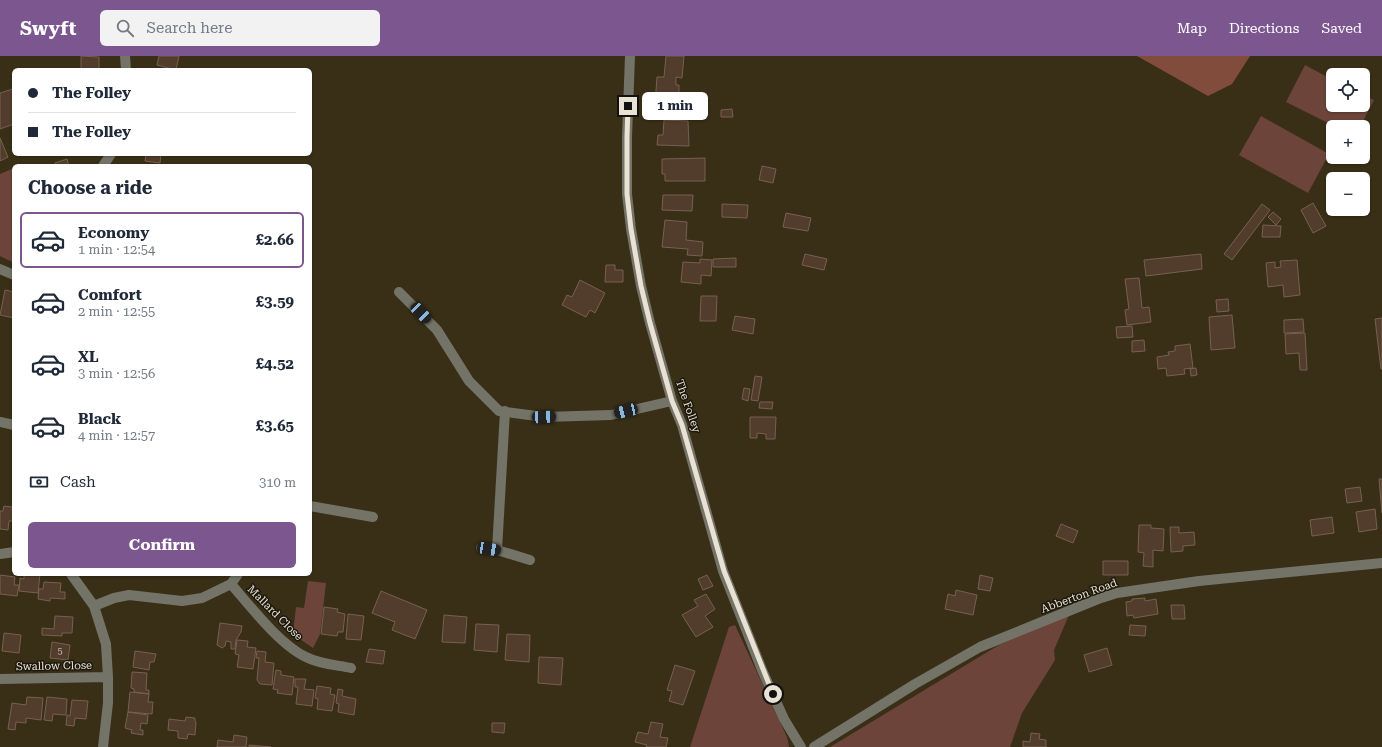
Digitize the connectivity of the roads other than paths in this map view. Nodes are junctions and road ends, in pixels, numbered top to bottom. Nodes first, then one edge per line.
1 (125, 56) edge
2 (630, 56) edge
3 (126, 68) edge
4 (0, 269) edge
5 (12, 274) edge
6 (399, 292) dead end
7 (672, 401) junction
8 (505, 411) junction
9 (0, 422) edge
10 (12, 425) edge
11 (312, 506) edge
12 (372, 517) dead end
13 (481, 548) dead end
14 (497, 550) junction
15 (12, 552) edge
16 (0, 554) edge
17 (530, 560) dead end
18 (1382, 562) edge
19 (72, 576) edge
20 (236, 576) edge
21 (230, 584) junction
22 (94, 606) junction
23 (351, 668) dead end
24 (108, 677) junction
25 (0, 679) edge
26 (103, 747) edge
27 (801, 747) edge
28 (814, 747) edge

1 - 3 street
2 - 7 street, The Folley
4 - 5 street
6 - 8 street
7 - 8 street
7 - 27 street, The Folley
8 - 14 street
9 - 10 street
11 - 12 street
13 - 14 street
14 - 17 street
15 - 16 street
18 - 28 street, Abberton Road
19 - 22 street
20 - 21 street
21 - 22 street
21 - 23 street, Mallard Close
22 - 24 street
24 - 25 street, Swallow Close
24 - 26 street

